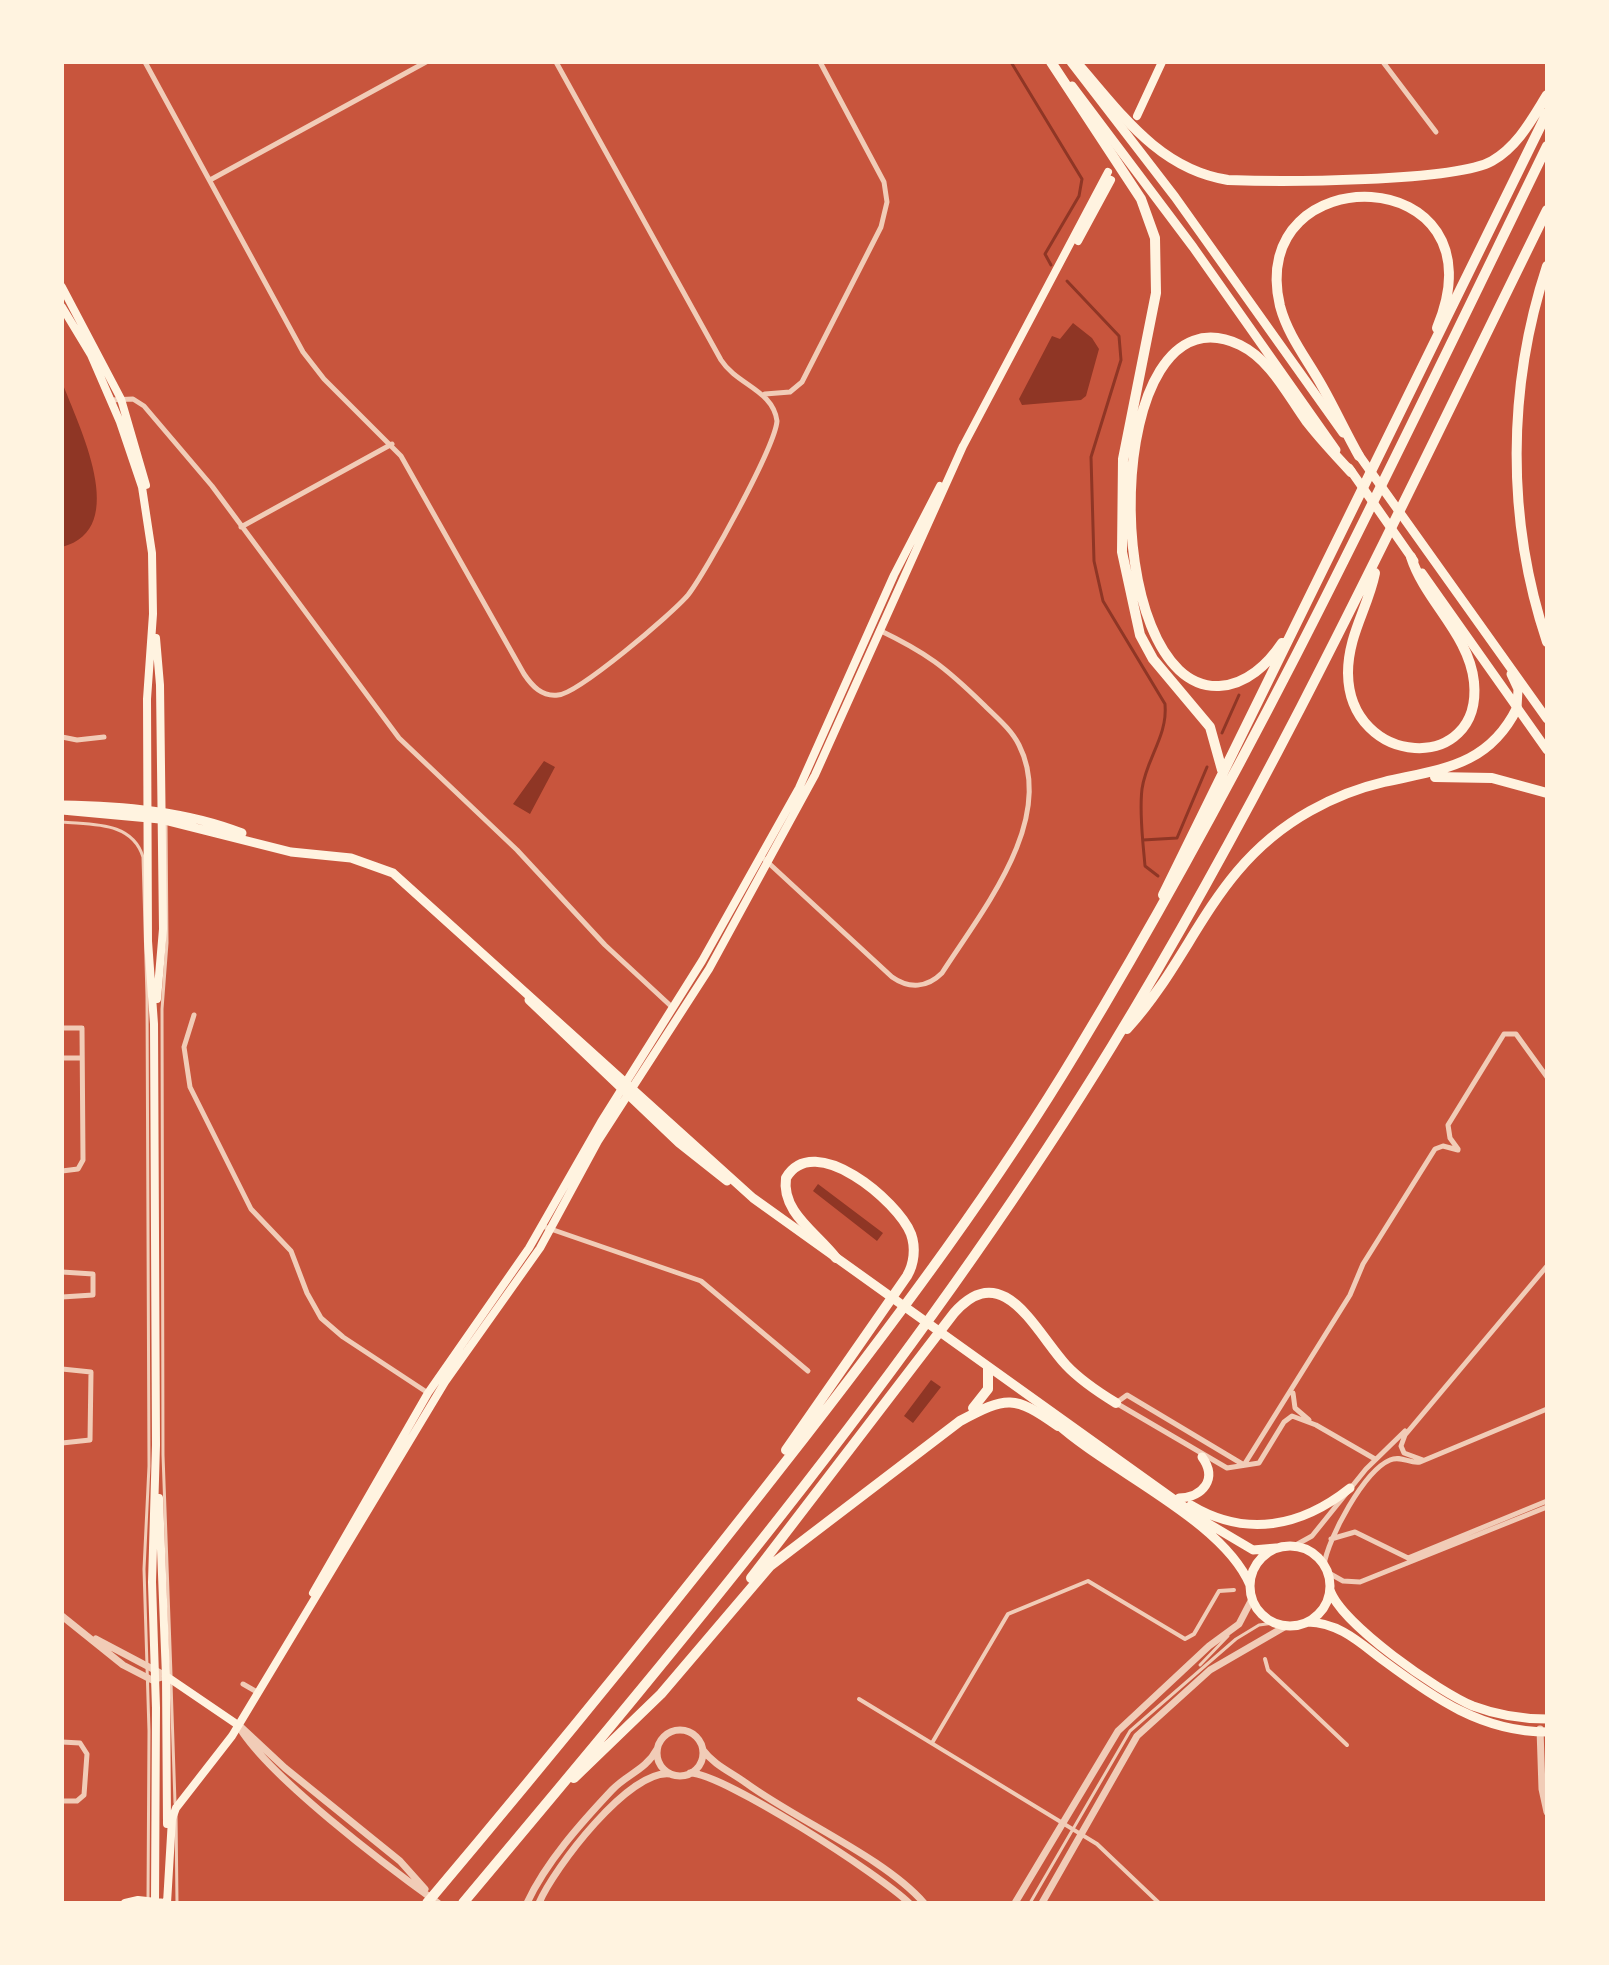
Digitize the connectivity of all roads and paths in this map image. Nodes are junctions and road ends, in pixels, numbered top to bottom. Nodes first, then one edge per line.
1 (145, 62) edge
2 (426, 62) edge
3 (556, 62) edge
4 (820, 62) edge
5 (1052, 62) edge
6 (1074, 62) edge
7 (1162, 62) edge
8 (1383, 62) edge
9 (1547, 95) edge
10 (1547, 113) edge
11 (1137, 116) dead end
12 (1436, 132) dead end
13 (1547, 146) edge
14 (1110, 176) dead end
15 (210, 180) junction
16 (1547, 210) edge
17 (1547, 266) edge
18 (63, 290) edge
19 (62, 307) edge
20 (74, 307) junction
21 (764, 394) junction
22 (116, 400) junction
23 (1392, 432) junction
24 (392, 444) junction
25 (1359, 456) junction
26 (1351, 472) junction
27 (241, 527) junction
28 (1379, 555) junction
29 (1411, 557) junction
30 (1322, 576) junction
31 (153, 614) junction
32 (875, 628) junction
33 (1547, 642) edge
34 (1499, 654) junction
35 (1517, 708) junction
36 (1547, 719) edge
37 (62, 737) edge
38 (104, 737) dead end
39 (1547, 750) edge
40 (1222, 771) junction
41 (1405, 778) junction
42 (1547, 793) edge
43 (62, 808) edge
44 (149, 814) junction
45 (162, 817) junction
46 (62, 822) edge
47 (149, 843) junction
48 (764, 859) junction
49 (143, 871) junction
50 (1153, 918) junction
51 (674, 1009) junction
52 (194, 1015) dead end
53 (154, 1024) junction
54 (62, 1028) edge
55 (1110, 1049) junction
56 (62, 1058) edge
57 (82, 1058) junction
58 (1547, 1077) edge
59 (627, 1088) junction
60 (62, 1171) edge
61 (547, 1228) junction
62 (836, 1258) junction
63 (1547, 1266) edge
64 (62, 1272) edge
65 (62, 1297) edge
66 (988, 1368) junction
67 (62, 1369) edge
68 (808, 1371) dead end
69 (1294, 1389) junction
70 (428, 1393) junction
71 (1116, 1403) junction
72 (1043, 1408) junction
73 (1547, 1409) edge
74 (960, 1421) junction
75 (1415, 1422) junction
76 (1316, 1425) junction
77 (1058, 1426) junction
78 (62, 1443) edge
79 (156, 1445) junction
80 (1202, 1457) junction
81 (1375, 1459) junction
82 (1424, 1461) junction
83 (1244, 1465) junction
84 (1153, 1485) junction
85 (1350, 1488) junction
86 (1179, 1498) junction
87 (1547, 1504) edge
88 (1330, 1540) junction
89 (1294, 1546) junction
90 (1276, 1548) junction
91 (717, 1550) junction
92 (1326, 1569) junction
93 (1250, 1585) junction
94 (1234, 1590) dead end
95 (1330, 1590) junction
96 (1252, 1599) junction
97 (62, 1616) edge
98 (301, 1619) junction
99 (1308, 1622) junction
100 (1274, 1623) junction
101 (719, 1626) junction
102 (1286, 1626) junction
103 (1235, 1627) junction
104 (87, 1635) junction
105 (1265, 1659) dead end
106 (151, 1667) junction
107 (169, 1678) junction
108 (1186, 1679) junction
109 (152, 1680) junction
110 (243, 1684) dead end
111 (257, 1692) junction
112 (859, 1699) dead end
113 (1544, 1719) edge
114 (238, 1725) junction
115 (1544, 1732) edge
116 (62, 1742) edge
117 (932, 1743) junction
118 (1347, 1745) dead end
119 (657, 1749) junction
120 (703, 1750) junction
121 (690, 1773) junction
122 (670, 1774) junction
123 (62, 1801) edge
124 (546, 1803) junction
125 (176, 1808) junction
126 (1547, 1812) edge
127 (1062, 1822) junction
128 (1073, 1829) junction
129 (1083, 1835) junction
130 (151, 1901) edge
131 (125, 1903) edge
132 (166, 1903) edge
133 (177, 1903) edge
134 (427, 1903) edge
135 (438, 1903) edge
136 (463, 1903) edge
137 (527, 1903) edge
138 (539, 1903) edge
139 (909, 1903) edge
140 (924, 1903) edge
141 (1015, 1903) edge
142 (1031, 1903) edge
143 (1042, 1903) edge
144 (1159, 1903) edge

1 - 15 street
2 - 15 street
3 - 21 street
4 - 21 street
5 - 26 main road
5 - 40 highway
6 - 9 highway
6 - 25 main road
7 - 11 main road
8 - 12 street
10 - 23 highway
13 - 50 highway
14 - 32 main road
15 - 24 street
16 - 28 highway
17 - 33 highway
18 - 20 main road
19 - 20 street
19 - 22 main road
20 - 22 main road
21 - 24 street
22 - 27 street
22 - 31 main road
23 - 25 highway
23 - 30 highway
24 - 27 street
25 - 34 main road
26 - 29 main road
26 - 30 highway
27 - 51 street
28 - 29 highway
28 - 55 highway
29 - 35 main road
30 - 40 highway
31 - 44 main road
31 - 45 main road
32 - 48 main road
32 - 48 street
34 - 35 main road
34 - 36 main road
35 - 39 main road
35 - 41 highway
37 - 38 street
40 - 50 highway
41 - 42 highway
41 - 55 highway
43 - 44 main road
44 - 45 main road
44 - 47 main road
45 - 53 main road
45 - 59 main road
45 - 107 lane
46 - 49 lane
47 - 49 lane
47 - 53 main road
48 - 51 main road
48 - 59 main road
49 - 106 lane
50 - 91 highway
51 - 59 main road
52 - 70 street
53 - 79 main road
54 - 57 street
55 - 124 highway
56 - 57 street
57 - 60 street
58 - 69 street
59 - 61 main road
59 - 62 main road
61 - 68 street
61 - 70 main road
61 - 98 main road
62 - 66 main road
62 - 91 highway
63 - 75 street
64 - 65 street
66 - 72 main road
66 - 74 highway
67 - 78 street
69 - 76 street
69 - 83 street
70 - 98 main road
71 - 80 street
71 - 83 street
71 - 101 highway
72 - 77 main road
72 - 84 main road
73 - 82 street
74 - 77 highway
74 - 101 highway
75 - 81 street
75 - 82 street
76 - 81 street
76 - 83 street
77 - 93 main road
79 - 106 main road
79 - 107 main road
80 - 83 street
80 - 86 main road
81 - 85 street
82 - 88 street
84 - 86 main road
84 - 90 main road
85 - 86 main road
85 - 89 street
87 - 88 street
87 - 92 street
88 - 92 street
89 - 90 main road
89 - 92 main road
90 - 93 main road
91 - 134 highway
92 - 95 main road
93 - 96 main road
94 - 117 street
95 - 99 main road
95 - 113 main road
96 - 100 main road
96 - 103 street
97 - 104 street
98 - 111 main road
99 - 102 main road
99 - 115 main road
100 - 102 main road
100 - 108 lane
101 - 124 highway
102 - 129 street
103 - 108 lane
103 - 127 street
104 - 106 street
104 - 109 street
105 - 118 street
106 - 107 street
106 - 109 main road
107 - 109 street
107 - 114 main road
107 - 125 lane
107 - 132 main road
108 - 128 lane
109 - 130 main road
110 - 111 street
111 - 114 main road
112 - 117 street
113 - 115 street
114 - 125 main road
114 - 135 street
115 - 126 street
116 - 123 street
117 - 127 street
119 - 120 street
119 - 122 street
119 - 137 street
120 - 121 street
120 - 140 street
121 - 122 street
121 - 139 street
122 - 138 street
124 - 136 highway
125 - 132 main road
125 - 133 lane
127 - 128 street
127 - 141 street
128 - 129 street
128 - 142 lane
129 - 143 street
129 - 144 street
130 - 131 main road
130 - 132 main road

